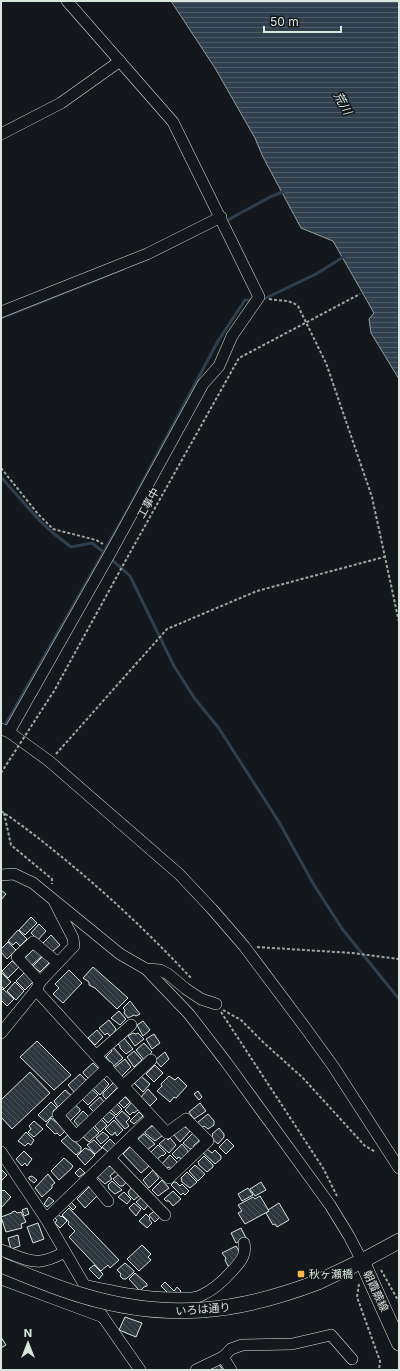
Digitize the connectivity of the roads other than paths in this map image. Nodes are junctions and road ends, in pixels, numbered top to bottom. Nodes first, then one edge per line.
1 (67, 1) edge
2 (120, 61) junction
3 (1, 134) edge
4 (221, 218) junction
5 (1, 312) edge
6 (6, 731) edge
7 (1, 874) edge
8 (53, 900) junction
9 (58, 963) junction
10 (146, 969) junction
11 (38, 986) junction
12 (216, 1004) road end
13 (131, 1025) dead end
14 (1, 1033) edge
15 (97, 1055) junction
16 (151, 1060) dead end
17 (108, 1068) junction
18 (125, 1086) junction
19 (152, 1117) junction
20 (130, 1139) junction
21 (1, 1152) edge
22 (110, 1158) junction
23 (399, 1168) edge
24 (89, 1178) junction
25 (108, 1201) dead end
26 (165, 1215) dead end
27 (46, 1219) junction
28 (399, 1241) edge
29 (244, 1244) dead end
30 (1, 1250) edge
31 (65, 1252) junction
32 (373, 1256) junction
33 (1, 1265) edge
34 (1, 1280) edge
35 (84, 1285) junction
36 (102, 1317) junction
37 (399, 1343) edge
38 (223, 1357) junction
39 (352, 1358) dead end
40 (140, 1370) edge
41 (196, 1370) edge
42 (231, 1370) edge

1 - 2 street
2 - 3 street
2 - 4 street
4 - 5 street
4 - 6 street
6 - 23 street
7 - 8 street
8 - 9 street
8 - 10 street
9 - 11 street
9 - 11 street
10 - 12 street
10 - 32 street
11 - 14 street
11 - 15 street
13 - 15 street
15 - 17 street
16 - 18 street
17 - 18 street
17 - 18 street
18 - 19 street
19 - 20 street
19 - 20 street
20 - 22 street
21 - 27 street
22 - 24 street
22 - 26 street
24 - 25 street
24 - 27 street
27 - 31 street
28 - 32 main road, いろは通り
29 - 35 street
30 - 31 street
31 - 35 street
32 - 33 main road, いろは通り, bridge
32 - 37 main road, 朝霞蕨線
34 - 36 street
35 - 36 street
36 - 40 street
38 - 39 street
38 - 41 street
38 - 42 street

